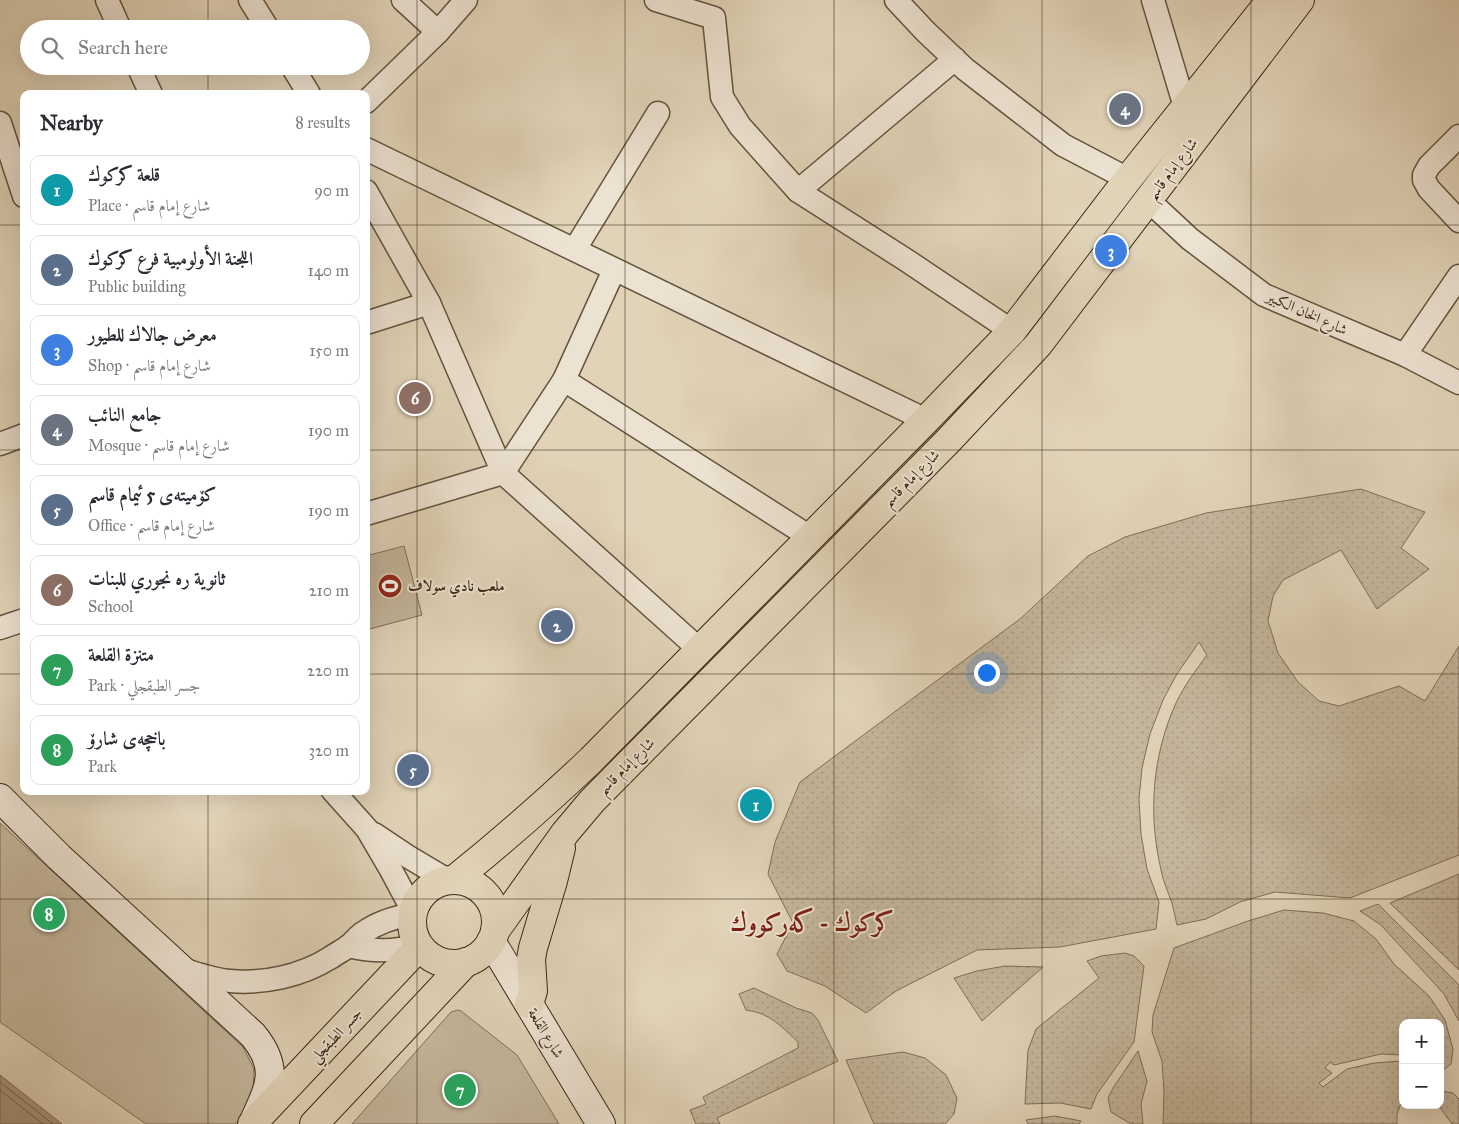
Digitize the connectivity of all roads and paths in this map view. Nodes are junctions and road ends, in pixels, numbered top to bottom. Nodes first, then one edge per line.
1 (107, 0) edge
2 (250, 0) edge
3 (403, 0) edge
4 (466, 0) edge
5 (656, 0) edge
6 (896, 0) edge
7 (1153, 0) edge
8 (1294, 1) edge
9 (116, 20) edge
10 (262, 20) edge
11 (438, 32) junction
12 (955, 59) junction
13 (142, 75) edge
14 (297, 75) edge
15 (149, 90) edge
16 (307, 90) edge
17 (370, 98) edge
18 (1185, 107) junction
19 (658, 113) dead end
20 (0, 123) edge
21 (1459, 136) edge
22 (370, 151) edge
23 (1128, 179) junction
24 (20, 184) edge
25 (798, 191) junction
26 (370, 198) edge
27 (1148, 200) junction
28 (1459, 221) edge
29 (575, 249) junction
30 (614, 270) junction
31 (1459, 276) edge
32 (429, 303) junction
33 (370, 322) edge
34 (1012, 330) junction
35 (1405, 355) junction
36 (564, 380) junction
37 (1459, 383) edge
38 (926, 420) junction
39 (20, 436) edge
40 (0, 444) edge
41 (503, 473) junction
42 (370, 513) edge
43 (810, 537) junction
44 (20, 621) edge
45 (0, 628) edge
46 (700, 650) junction
47 (337, 795) edge
48 (0, 798) edge
49 (367, 829) junction
50 (565, 833) junction
51 (451, 881) junction
52 (413, 912) junction
53 (493, 936) junction
54 (349, 946) junction
55 (419, 946) junction
56 (466, 962) junction
57 (181, 968) junction
58 (529, 1004) junction
59 (253, 1123) edge
60 (314, 1124) edge
61 (601, 1124) edge

1 - 9 street
2 - 10 street
3 - 11 street
4 - 11 street
5 - 25 street
6 - 12 street
7 - 18 street
8 - 18 main road, شارع إمام قاسم
8 - 27 main road, شارع إمام قاسم
11 - 17 street
12 - 23 street
12 - 25 street
13 - 15 street
14 - 16 street
18 - 23 main road, شارع إمام قاسم
19 - 29 street
20 - 24 street
21 - 28 street
22 - 29 street
23 - 34 main road, شارع إمام قاسم
25 - 34 street
26 - 32 street
27 - 35 street, شارع الخان الكبير
27 - 50 main road, شارع إمام قاسم
29 - 30 street
30 - 36 street
30 - 38 street
31 - 35 street
32 - 33 street
32 - 41 street
34 - 38 main road, شارع إمام قاسم
35 - 37 street, شارع الخان الكبير
36 - 41 street
36 - 43 street
38 - 43 main road, شارع إمام قاسم
39 - 40 street
41 - 42 street
41 - 46 street
43 - 46 main road, شارع إمام قاسم
44 - 45 street
46 - 51 main road, شارع إمام قاسم
47 - 49 street
48 - 57 street
49 - 51 street
49 - 52 street
50 - 53 main road, شارع إمام قاسم
50 - 58 main road
51 - 52 main road
51 - 53 main road
52 - 54 street
52 - 55 main road
53 - 56 main road
53 - 58 street, شارع القلعة
54 - 55 street
54 - 57 street
55 - 56 main road
55 - 59 main road, جسر الطبقجلي
56 - 60 main road
57 - 59 street
58 - 61 street, شارع القلعة

